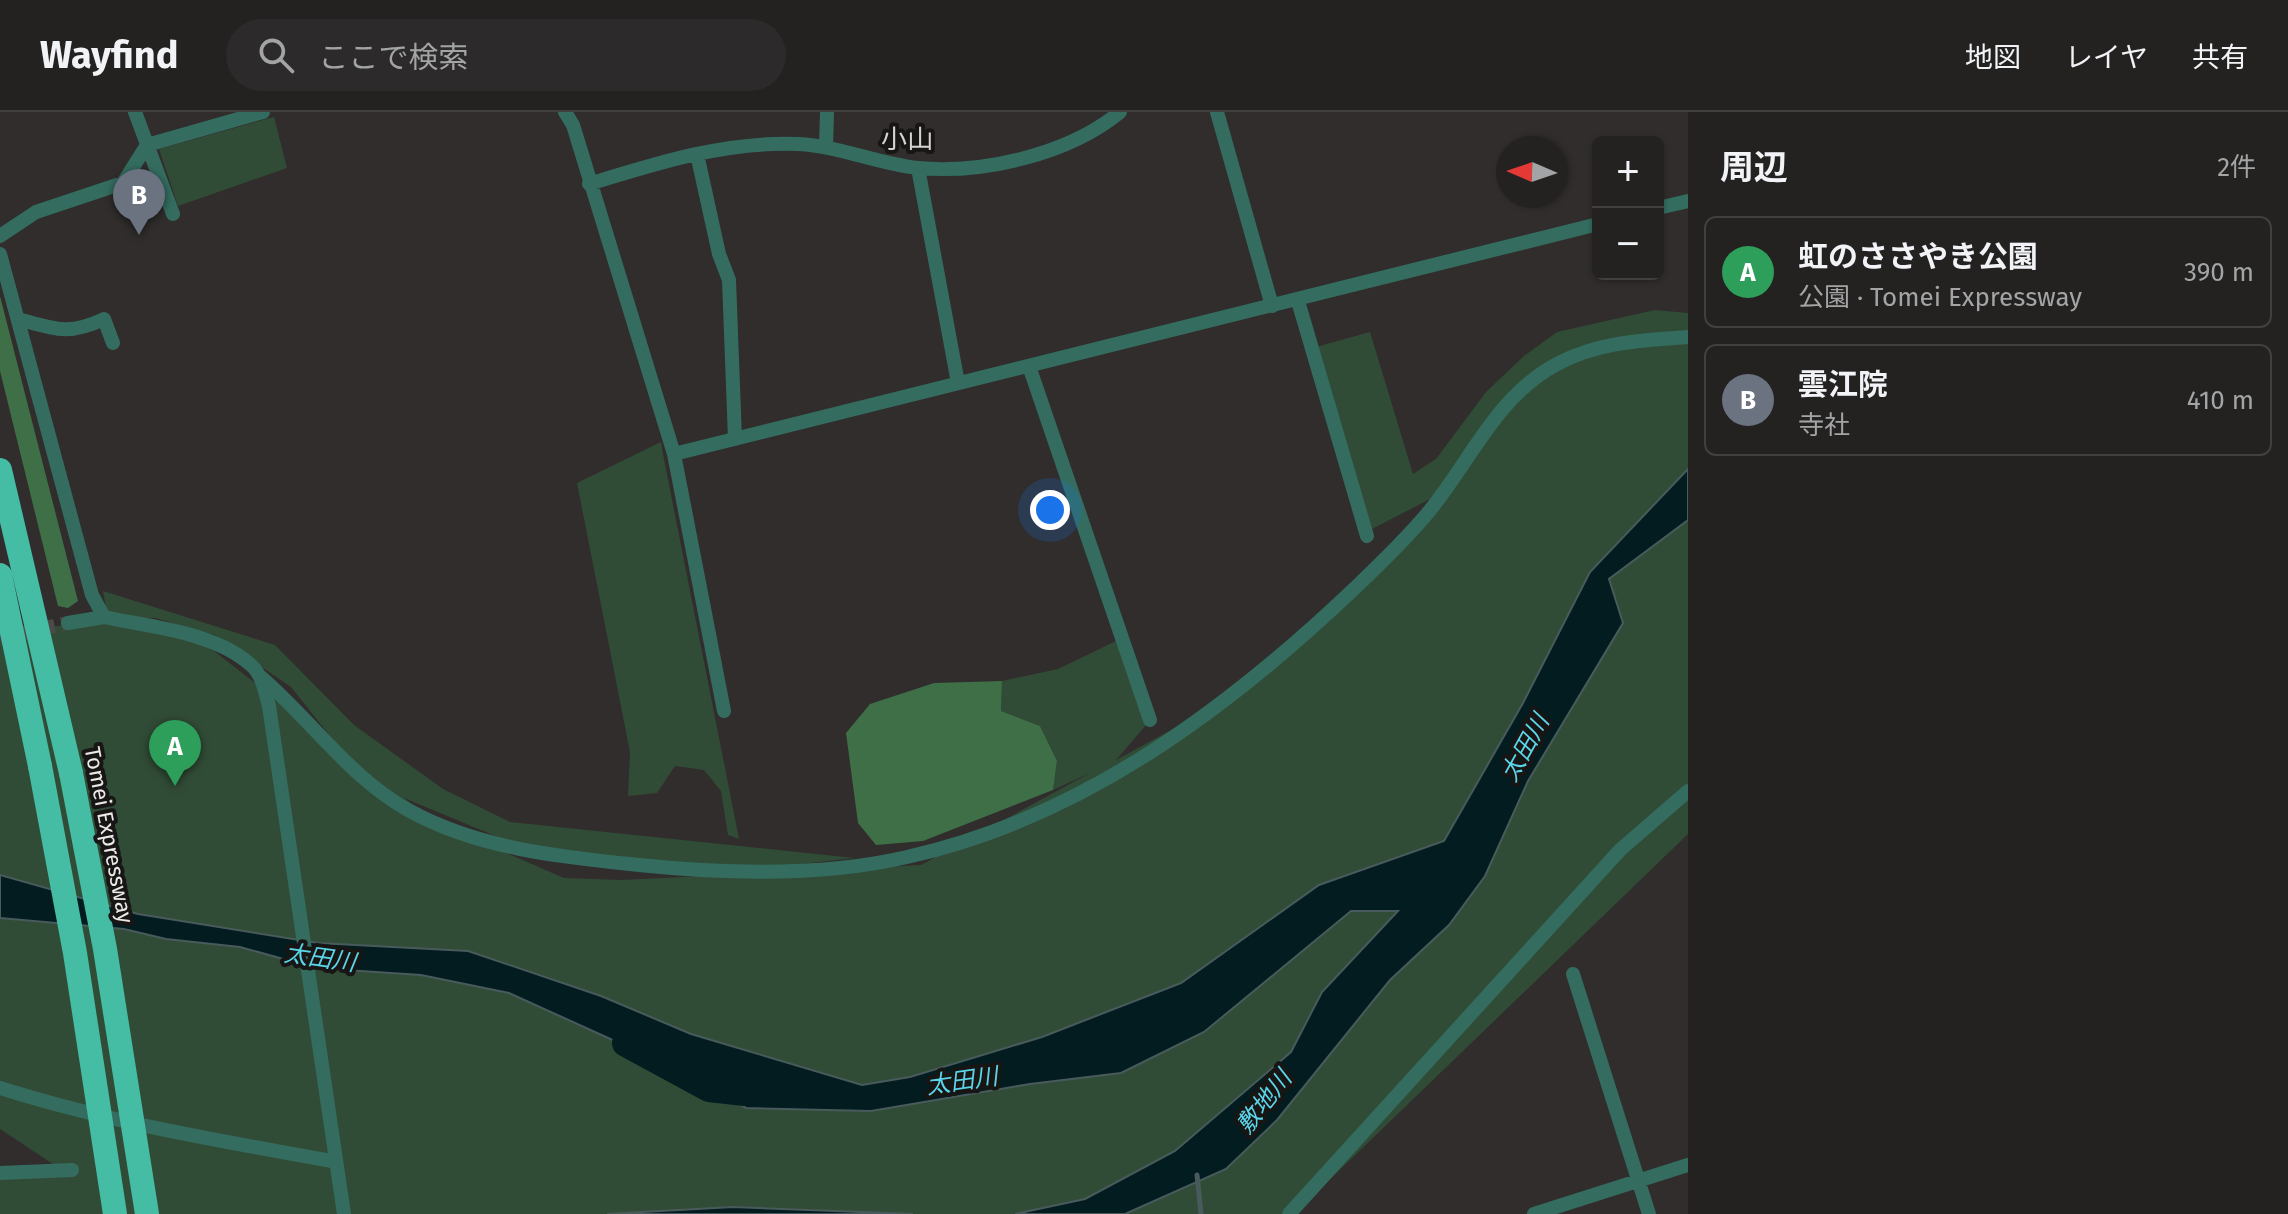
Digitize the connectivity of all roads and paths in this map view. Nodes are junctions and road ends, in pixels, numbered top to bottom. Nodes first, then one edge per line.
1 (135, 112) edge
2 (263, 112) edge
3 (565, 112) edge
4 (827, 112) edge
5 (1120, 112) edge
6 (1217, 112) edge
7 (147, 145) junction
8 (826, 147) junction
9 (697, 154) junction
10 (918, 168) junction
11 (589, 184) junction
12 (1688, 201) edge
13 (1664, 207) edge
14 (173, 214) dead end
15 (1592, 226) edge
16 (0, 236) edge
17 (0, 254) edge
18 (1298, 301) junction
19 (1272, 306) junction
20 (18, 319) junction
21 (1688, 337) edge
22 (113, 343) dead end
23 (1029, 366) junction
24 (958, 383) junction
25 (735, 439) junction
26 (674, 454) junction
27 (0, 470) edge
28 (1367, 536) dead end
29 (0, 575) edge
30 (104, 617) junction
31 (68, 623) tunnel mouth
32 (261, 677) junction
33 (724, 711) dead end
34 (1150, 720) dead end
35 (1688, 791) edge
36 (1573, 974) dead end
37 (0, 1088) edge
38 (336, 1162) junction
39 (1688, 1165) edge
40 (72, 1170) dead end
41 (0, 1173) edge
42 (1639, 1181) junction
43 (115, 1214) edge
44 (147, 1214) edge
45 (344, 1214) edge
46 (1289, 1214) edge
47 (1534, 1214) edge
48 (1649, 1214) edge

1 - 7 street
2 - 7 street
3 - 11 street
4 - 8 street
5 - 10 street
6 - 19 street
7 - 14 street
7 - 16 street
8 - 9 street
8 - 10 street
9 - 11 street
9 - 25 street
10 - 24 street
11 - 26 street
12 - 13 street
15 - 18 street
17 - 20 street
18 - 19 street
18 - 28 street
19 - 23 street
20 - 22 street
20 - 30 street
21 - 32 street
23 - 24 street
23 - 34 street
24 - 25 street
25 - 26 street
26 - 33 street
27 - 44 highway, Tomei Expressway, bridge
29 - 43 highway, bridge
30 - 31 street
30 - 32 street
32 - 38 street
35 - 46 street
36 - 42 street
37 - 38 street
38 - 45 street
39 - 42 street
40 - 41 street
42 - 47 street
42 - 48 street

